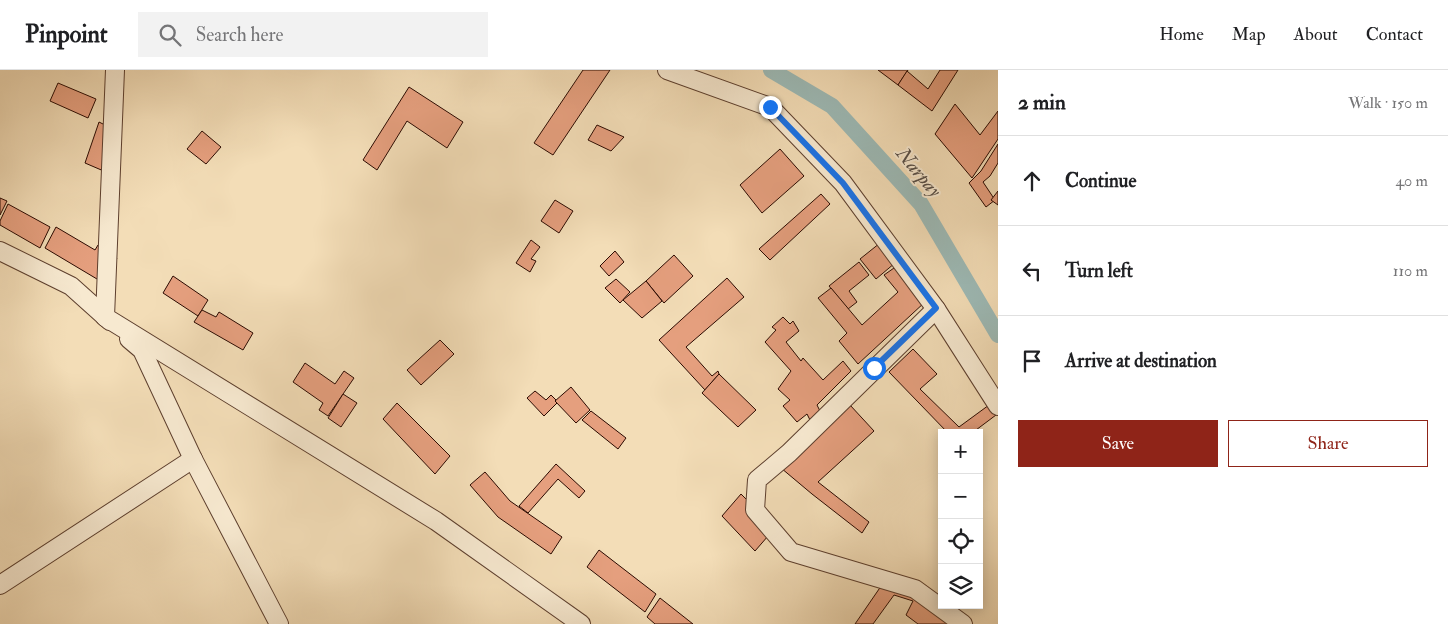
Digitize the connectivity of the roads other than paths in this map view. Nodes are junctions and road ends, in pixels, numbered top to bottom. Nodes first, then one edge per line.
1 (115, 70) edge
2 (667, 70) edge
3 (0, 250) edge
4 (936, 308) junction
5 (105, 316) junction
6 (998, 406) edge
7 (193, 459) junction
8 (0, 585) edge
9 (279, 624) edge
10 (581, 624) edge
11 (964, 624) edge

1 - 5 street
2 - 4 street
3 - 5 street
4 - 6 street
4 - 11 street
5 - 7 street
5 - 10 street
7 - 8 street
7 - 9 street

